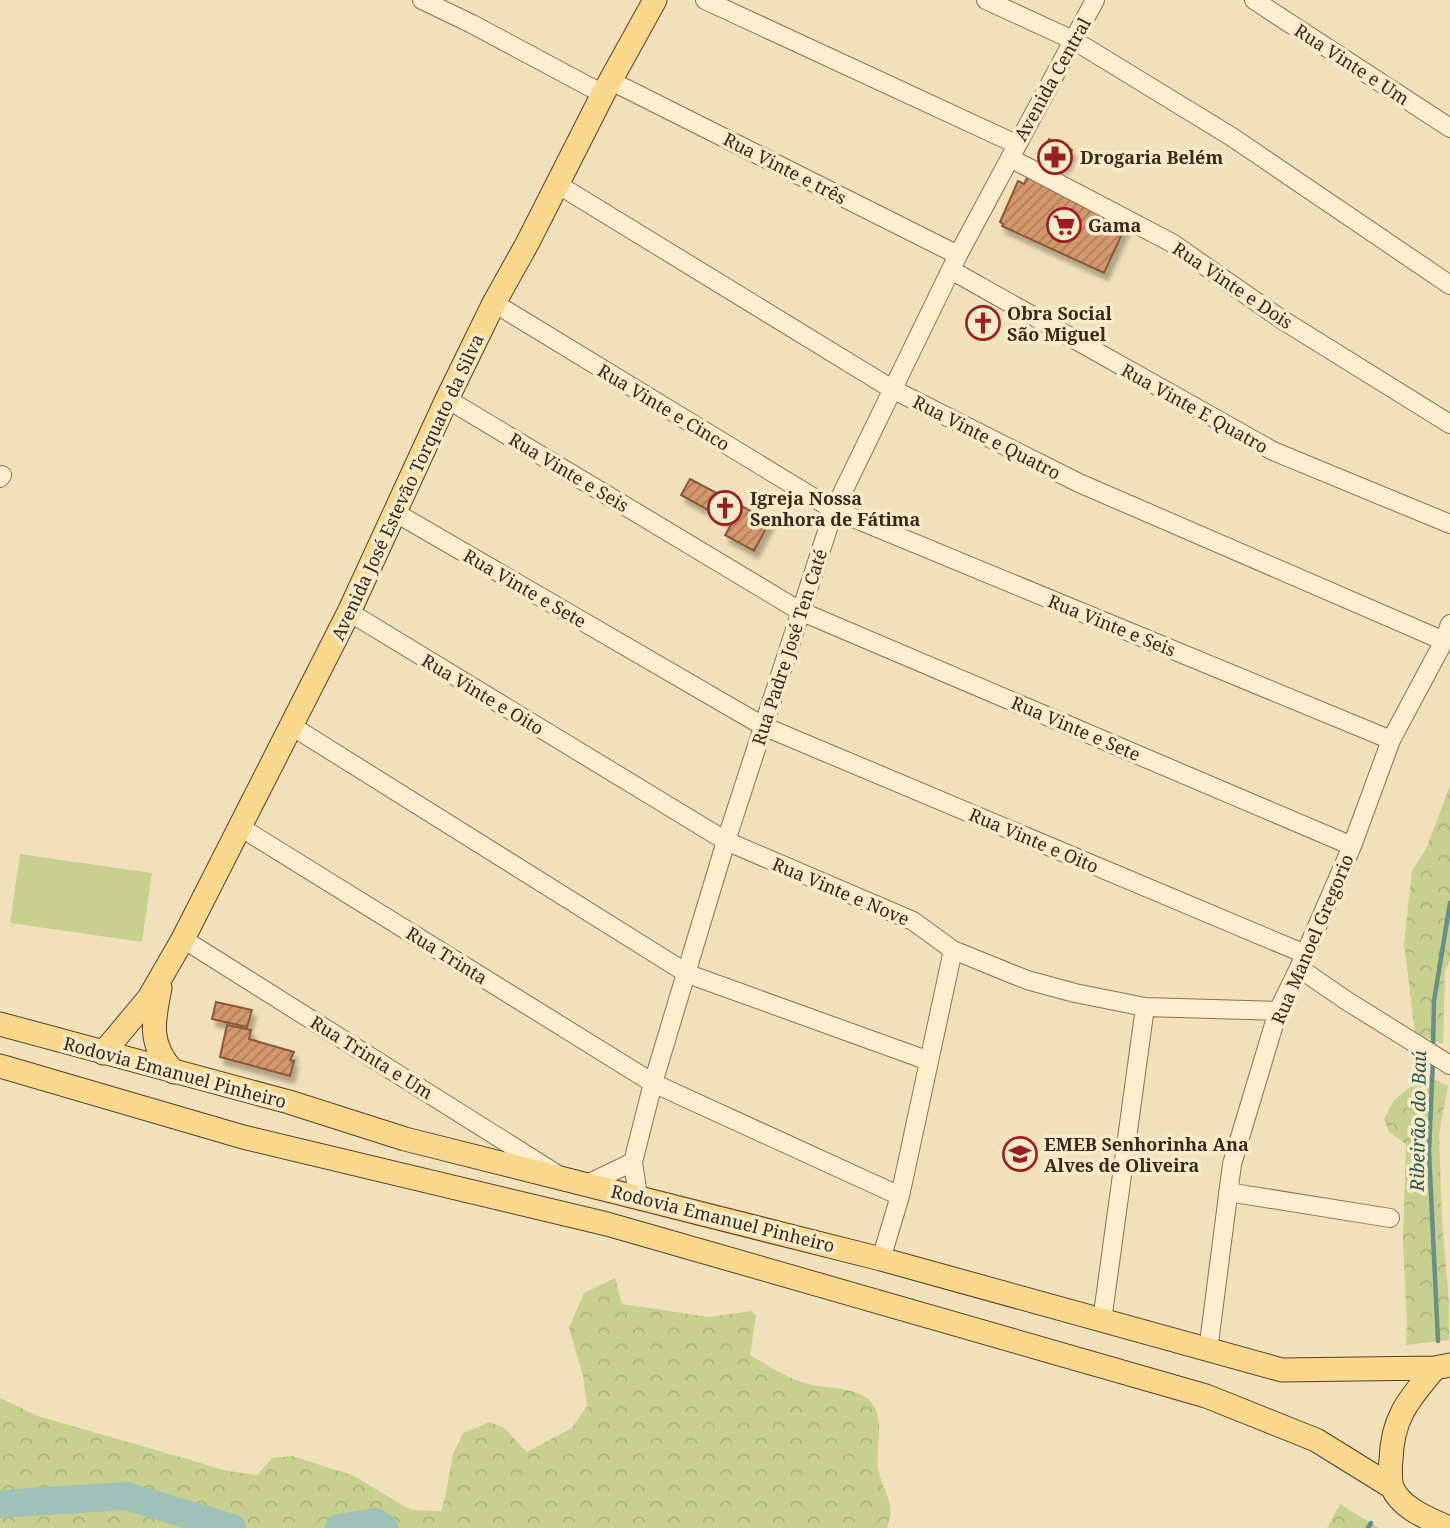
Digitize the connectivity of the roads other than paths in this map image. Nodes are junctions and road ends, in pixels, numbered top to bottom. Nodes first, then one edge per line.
1 (422, 0) edge
2 (655, 0) edge
3 (705, 0) edge
4 (986, 0) edge
5 (1095, 0) edge
6 (1254, 0) edge
7 (1075, 41) junction
8 (607, 88) junction
9 (1450, 128) edge
10 (1013, 151) junction
11 (557, 184) junction
12 (954, 262) junction
13 (1450, 285) edge
14 (494, 303) junction
15 (892, 389) junction
16 (447, 399) junction
17 (1450, 424) edge
18 (834, 510) junction
19 (396, 513) junction
20 (1450, 524) edge
21 (800, 611) junction
22 (349, 612) junction
23 (1450, 624) edge
24 (1444, 641) junction
25 (290, 725) junction
26 (763, 726) junction
27 (1391, 740) junction
28 (240, 827) junction
29 (726, 841) junction
30 (1352, 846) junction
31 (183, 939) junction
32 (953, 950) junction
33 (1302, 961) junction
34 (688, 974) junction
35 (162, 975) junction
36 (1145, 1007) junction
37 (1278, 1011) junction
38 (0, 1024) edge
39 (103, 1053) junction
40 (929, 1061) junction
41 (1449, 1065) edge
42 (0, 1066) edge
43 (174, 1073) junction
44 (653, 1083) junction
45 (632, 1162) junction
46 (561, 1177) junction
47 (587, 1184) junction
48 (1228, 1192) junction
49 (638, 1196) junction
50 (900, 1196) junction
51 (1390, 1218) dead end
52 (881, 1259) junction
53 (1102, 1321) junction
54 (1208, 1352) junction
55 (1443, 1366) edge
56 (1392, 1487) junction
57 (1449, 1528) edge

1 - 8 street, Rua Vinte e três
2 - 8 main road, Avenida José Estevão Torquato da Silva
3 - 10 street, Rua Vinte e Dois
4 - 7 street
5 - 7 street, Avenida Central
6 - 9 street, Rua Vinte e Um
7 - 10 street, Avenida Central
7 - 13 street
8 - 11 main road, Avenida José Estevão Torquato da Silva
8 - 12 street, Rua Vinte e três
10 - 12 street, Rua Padre José Ten Caté
10 - 17 street, Rua Vinte e Dois
11 - 14 main road, Avenida José Estevão Torquato da Silva
11 - 15 street, Rua Vinte e Quatro
12 - 15 street, Rua Padre José Ten Caté
12 - 20 street, Rua Vinte E Quatro
14 - 16 main road, Avenida José Estevão Torquato da Silva
14 - 18 street, Rua Vinte e Cinco
15 - 18 street, Rua Padre José Ten Caté
15 - 24 street, Rua Vinte e Quatro
16 - 19 main road, Avenida José Estevão Torquato da Silva
16 - 21 street, Rua Vinte e Seis
18 - 21 street, Rua Padre José Ten Caté
18 - 27 street, Rua Vinte e Seis
19 - 22 main road, Avenida José Estevão Torquato da Silva
19 - 26 street, Rua Vinte e Sete
21 - 26 street, Rua Padre José Ten Caté
21 - 30 street, Rua Vinte e Sete
22 - 25 main road, Avenida José Estevão Torquato da Silva
22 - 29 street, Rua Vinte e Oito
23 - 24 street, Rua Manoel Gregorio
24 - 27 street, Rua Manoel Gregorio
25 - 28 main road, Avenida José Estevão Torquato da Silva
25 - 34 street
26 - 29 street, Rua Padre José Ten Caté
26 - 33 street, Rua Vinte e Oito
27 - 30 street, Rua Manoel Gregorio
28 - 31 main road, Avenida José Estevão Torquato da Silva
28 - 44 street, Rua Trinta
29 - 32 street, Rua Vinte e Nove
29 - 34 street, Rua Padre José Ten Caté
30 - 33 street, Rua Manoel Gregorio
31 - 35 main road, Avenida José Estevão Torquato da Silva
31 - 46 street, Rua Trinta e Um
32 - 36 street, Rua Vinte e Nove
32 - 40 street
33 - 37 street, Rua Manoel Gregorio
33 - 41 street, Rua Vinte e Oito
34 - 40 street
34 - 44 street, Rua Padre José Ten Caté
35 - 39 main road, Avenida José Estevão Torquato da Silva
35 - 43 main road, Avenida José Estevão Torquato da Silva
36 - 37 street, Rua Vinte e Nove
36 - 53 street
37 - 48 street, Rua Manoel Gregorio
38 - 39 main road, Rodovia Emanuel Pinheiro
39 - 43 main road, Rodovia Emanuel Pinheiro
40 - 50 street
42 - 56 main road, Rodovia Emanuel Pinheiro
43 - 46 main road, Rodovia Emanuel Pinheiro
44 - 45 street, Rua Padre José Ten Caté
44 - 50 street
45 - 47 street
45 - 49 street
46 - 47 main road, Rodovia Emanuel Pinheiro
47 - 49 main road, Rodovia Emanuel Pinheiro
48 - 51 street
48 - 54 street, Rua Manoel Gregorio
49 - 52 main road, Rodovia Emanuel Pinheiro
50 - 52 street
52 - 53 main road, Rodovia Emanuel Pinheiro
53 - 54 main road, Rodovia Emanuel Pinheiro
54 - 55 main road, Rodovia Emanuel Pinheiro
55 - 56 main road
56 - 57 main road, Rodovia Emanuel Pinheiro

